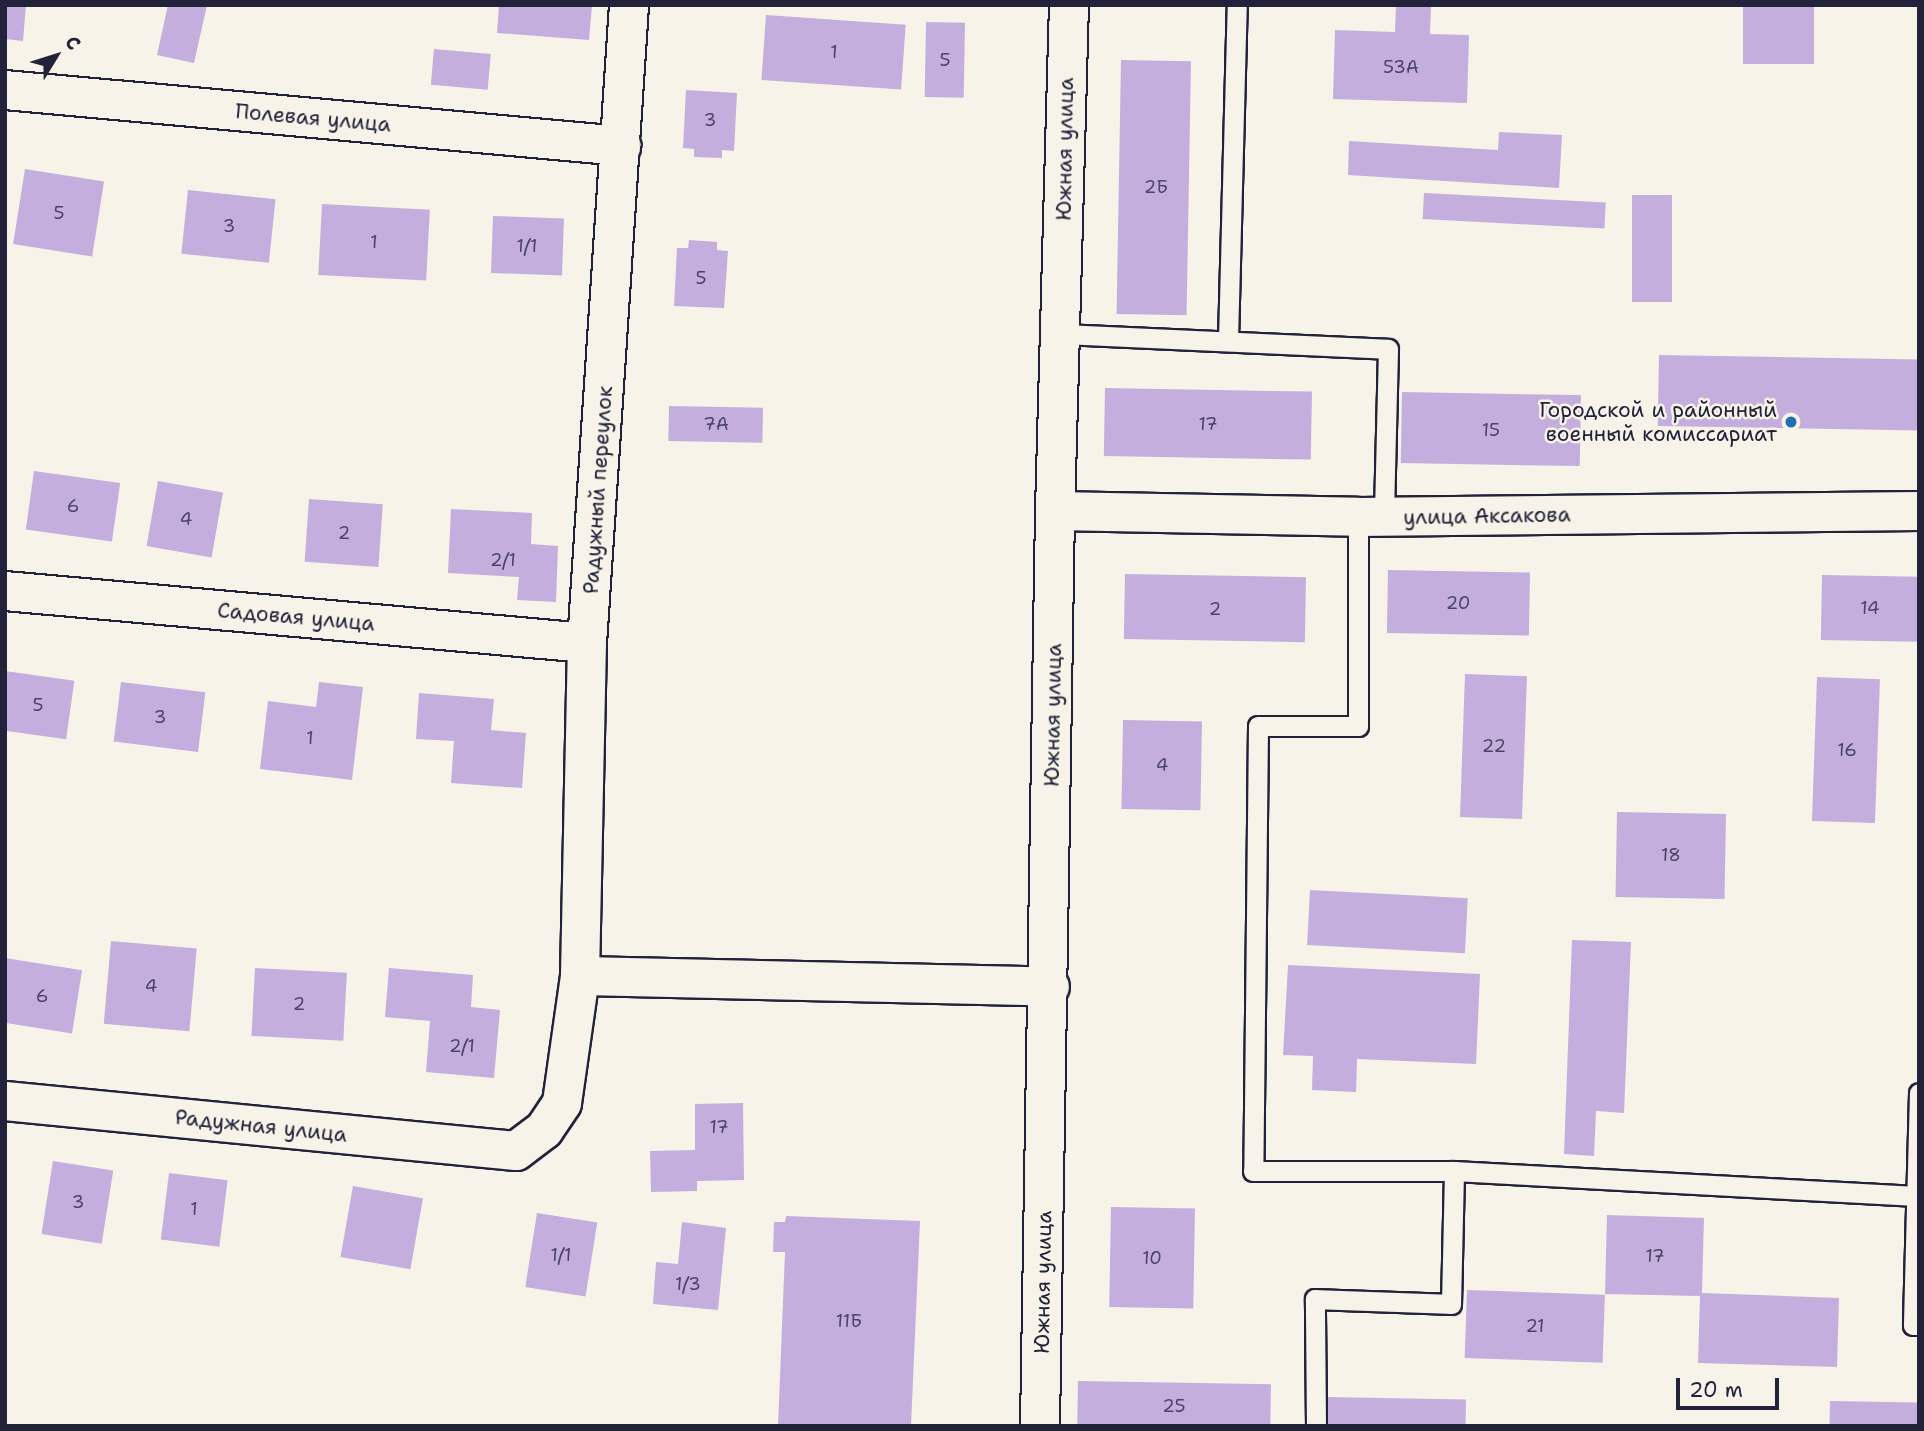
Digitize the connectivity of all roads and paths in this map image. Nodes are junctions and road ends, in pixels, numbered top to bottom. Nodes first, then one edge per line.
1 (629, 5) edge
2 (1069, 5) edge
3 (1237, 5) edge
4 (5, 90) edge
5 (621, 146) junction
6 (1061, 334) junction
7 (1228, 340) junction
8 (1055, 511) junction
9 (1919, 511) edge
10 (1371, 517) junction
11 (5, 591) edge
12 (587, 643) junction
13 (580, 976) junction
14 (1050, 987) junction
15 (1919, 1093) edge
16 (5, 1101) edge
17 (516, 1151) joint
18 (1454, 1171) junction
19 (1916, 1196) junction
20 (1919, 1325) edge
21 (1040, 1426) edge
22 (1316, 1426) edge

1 - 5 street, Радужный переулок
2 - 6 street, Южная улица
3 - 7 lane
4 - 5 street, Полевая улица
5 - 12 street, Радужный переулок
6 - 7 lane
6 - 8 street, Южная улица
7 - 10 lane
8 - 10 street, улица Аксакова
8 - 14 street, Южная улица
9 - 10 street, улица Аксакова
10 - 18 lane
11 - 12 street, Садовая улица
12 - 13 street, Радужный переулок
13 - 14 street
13 - 17 street, Радужный переулок
14 - 21 street, Южная улица
15 - 19 lane
16 - 17 street, Радужная улица
18 - 19 lane
18 - 22 lane
19 - 20 lane

